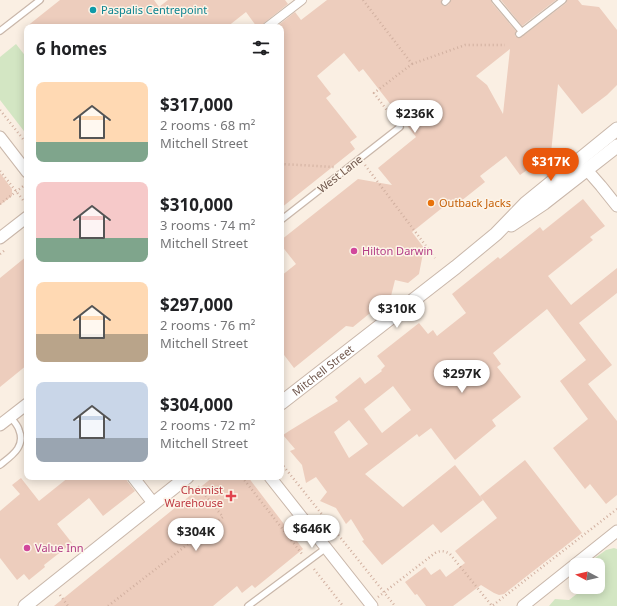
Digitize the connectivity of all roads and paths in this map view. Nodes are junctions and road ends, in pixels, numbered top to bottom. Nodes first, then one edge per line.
1 (40, 0) edge
2 (302, 0) edge
3 (363, 0) edge
4 (495, 0) edge
5 (563, 0) edge
6 (271, 24) edge
7 (0, 31) edge
8 (505, 45) dead end
9 (412, 64) junction
10 (0, 110) edge
11 (400, 128) joint
12 (617, 129) edge
13 (0, 137) edge
14 (24, 140) edge
15 (617, 146) edge
16 (360, 158) junction
17 (579, 160) junction
18 (284, 164) edge
19 (24, 168) edge
20 (348, 168) junction
21 (587, 170) junction
22 (0, 171) edge
23 (24, 185) edge
24 (16, 191) junction
25 (24, 201) edge
26 (0, 204) edge
27 (617, 206) edge
28 (284, 218) edge
29 (24, 219) edge
30 (496, 234) junction
31 (0, 238) edge
32 (435, 258) dead end
33 (284, 401) edge
34 (24, 406) edge
35 (11, 417) junction
36 (0, 425) edge
37 (0, 466) edge
38 (284, 467) edge
39 (135, 480) edge
40 (191, 480) edge
41 (244, 480) edge
42 (272, 480) edge
43 (154, 504) junction
44 (617, 509) edge
45 (617, 531) edge
46 (326, 548) junction
47 (308, 561) junction
48 (384, 592) junction
49 (38, 601) edge
50 (371, 605) edge
51 (25, 606) edge
52 (108, 606) edge
53 (248, 606) edge
54 (344, 606) edge
55 (395, 606) edge
56 (492, 606) edge
57 (522, 606) edge

1 - 7 lane
2 - 6 street
3 - 9 path
4 - 5 lane
8 - 9 path
9 - 11 path
10 - 14 path
11 - 16 lane, West Lane
12 - 17 street, Mitchell Street
13 - 19 street
15 - 21 street, Mitchell Street
16 - 20 lane, West Lane
16 - 32 path
17 - 21 street
17 - 30 street, Mitchell Street
18 - 20 path
20 - 28 lane, West Lane
21 - 27 street
21 - 30 street, Mitchell Street
22 - 24 path
23 - 24 path
24 - 25 path
24 - 26 path
29 - 31 street
30 - 33 street, Mitchell Street
34 - 35 street
35 - 36 street
35 - 37 lane
38 - 48 path
39 - 43 street
40 - 43 street
40 - 52 path
41 - 47 path
42 - 46 street
43 - 49 street
44 - 56 path
45 - 57 street
46 - 47 lane
46 - 50 street
47 - 53 lane
47 - 54 path
48 - 50 path
48 - 55 path
48 - 56 path
49 - 51 street

